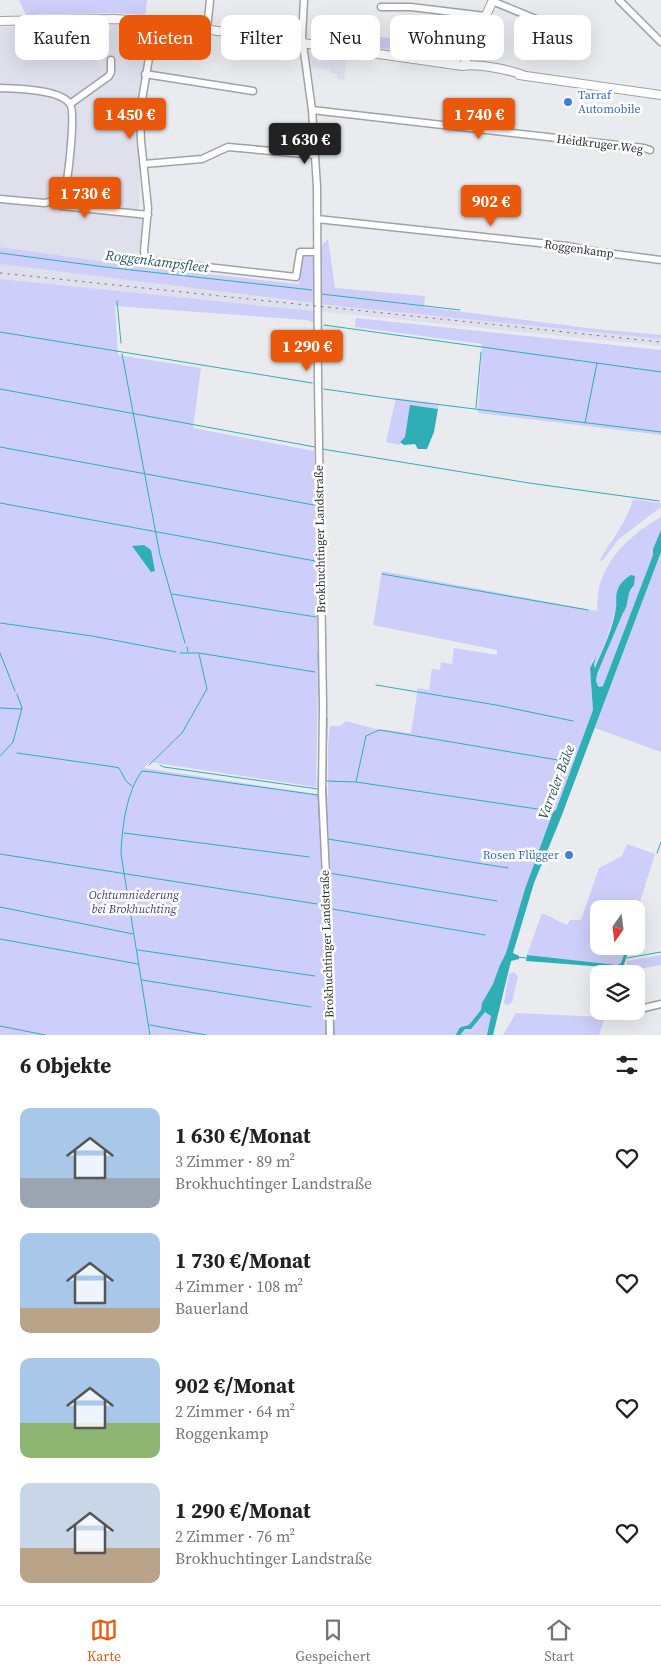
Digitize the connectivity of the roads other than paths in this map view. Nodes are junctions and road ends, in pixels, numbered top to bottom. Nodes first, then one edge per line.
1 (210, 0) edge
2 (304, 0) edge
3 (619, 0) edge
4 (492, 1) edge
5 (411, 3) edge
6 (381, 7) dead end
7 (208, 15) edge
8 (480, 15) edge
9 (486, 15) edge
10 (526, 15) edge
11 (119, 19) edge
12 (0, 21) edge
13 (211, 31) edge
14 (661, 42) edge
15 (304, 44) junction
16 (111, 60) dead end
17 (147, 60) edge
18 (454, 60) edge
19 (465, 60) edge
20 (476, 60) edge
21 (448, 64) junction
22 (463, 66) junction
23 (492, 68) junction
24 (145, 74) junction
25 (523, 75) junction
26 (0, 88) edge
27 (253, 91) dead end
28 (661, 95) edge
29 (70, 104) junction
30 (312, 110) junction
31 (650, 150) dead end
32 (315, 155) junction
33 (144, 164) junction
34 (0, 199) edge
35 (55, 201) junction
36 (148, 215) junction
37 (317, 219) junction
38 (316, 252) junction
39 (661, 260) edge
40 (661, 1004) edge
41 (645, 1008) edge
42 (330, 1035) edge

1 - 7 street
2 - 15 street, Brokhuchtinger Landstraße
3 - 14 street
4 - 9 main road
4 - 10 street
5 - 6 street
5 - 8 street
11 - 12 main road
13 - 15 main road
15 - 21 main road
15 - 30 street, Brokhuchtinger Landstraße
16 - 29 street
17 - 24 street
18 - 21 main road
19 - 22 main road
20 - 23 main road
21 - 22 main road
22 - 23 main road
22 - 25 main road
23 - 25 main road
24 - 27 street
24 - 33 street
25 - 28 main road
26 - 29 street
29 - 35 street
30 - 31 street, Heidkruger Weg
30 - 32 street, Brokhuchtinger Landstraße
32 - 33 street
32 - 37 street, Brokhuchtinger Landstraße
33 - 36 street
34 - 35 street
35 - 36 street
36 - 38 street
37 - 38 street, Brokhuchtinger Landstraße
37 - 39 street, Roggenkamp
38 - 42 street, Brokhuchtinger Landstraße
40 - 41 street

